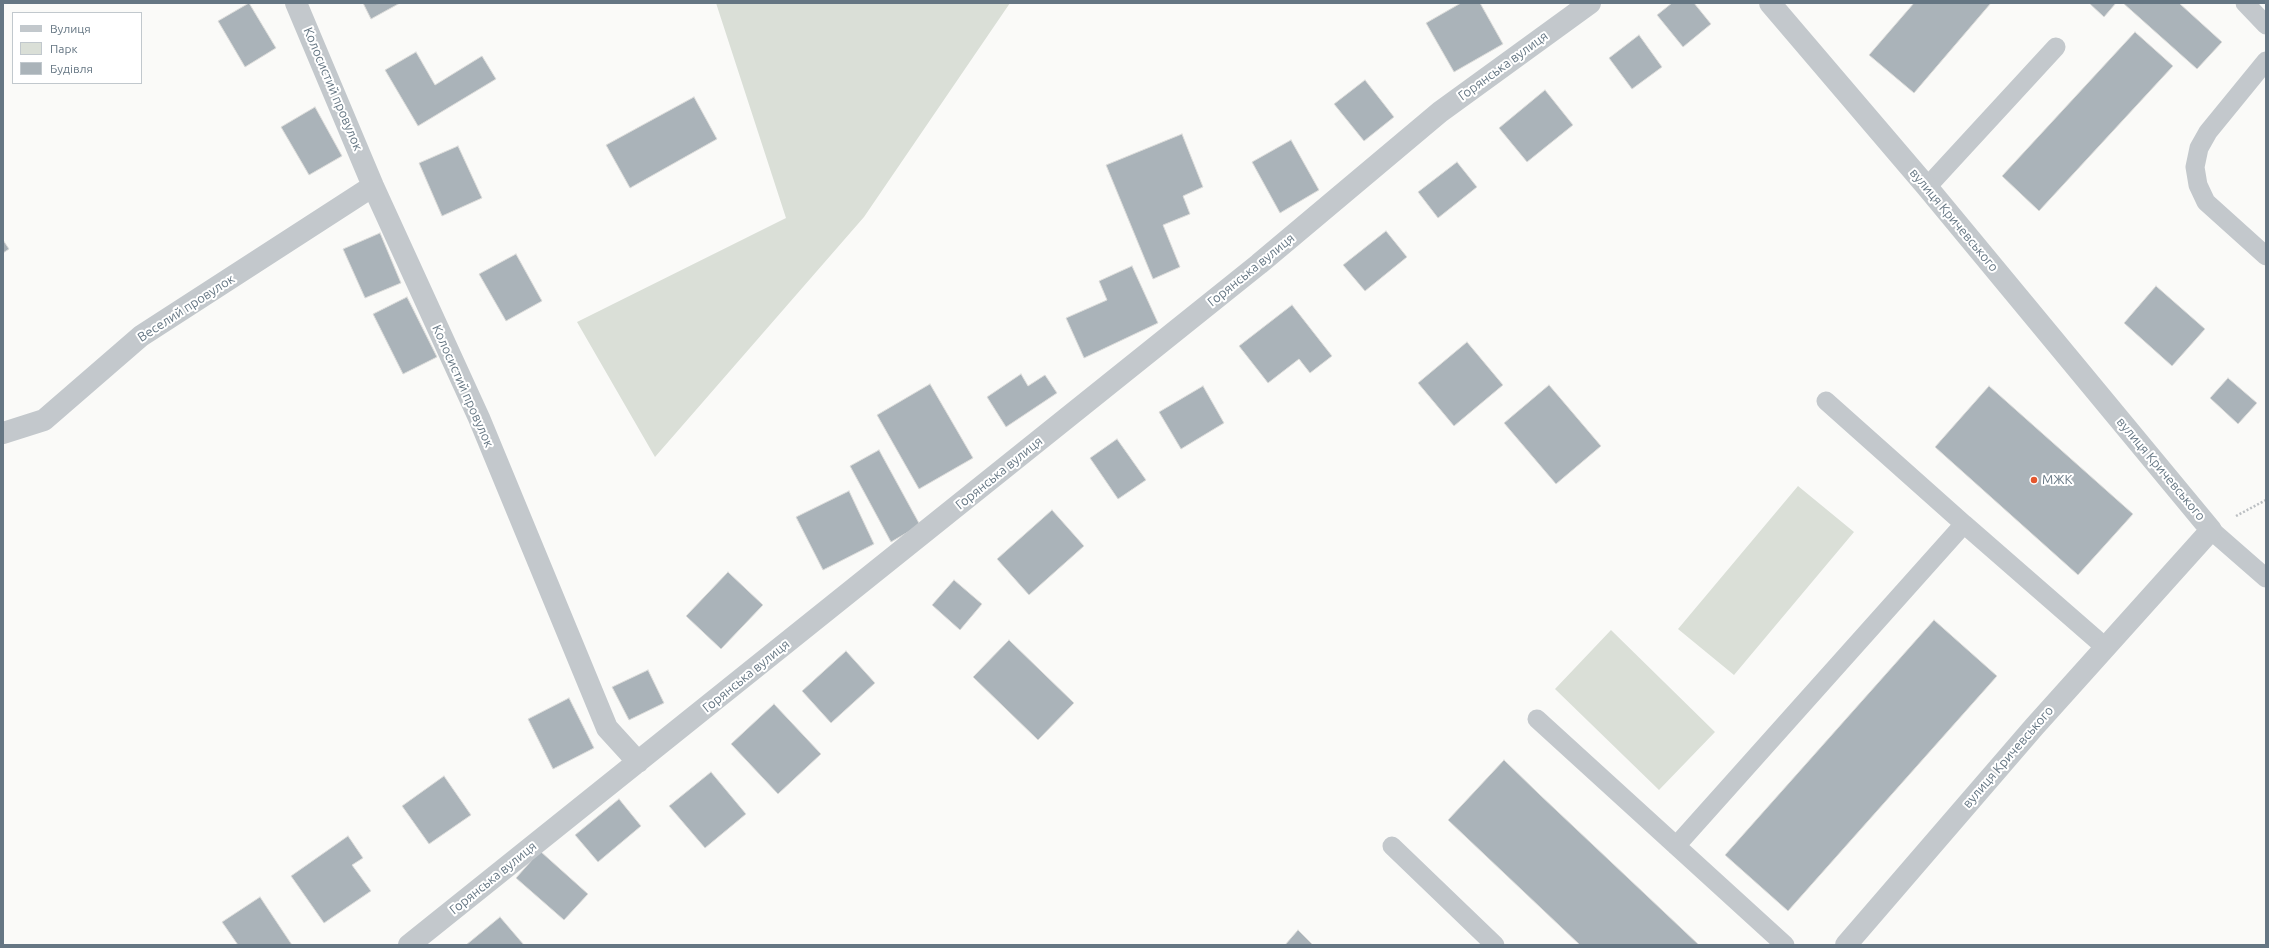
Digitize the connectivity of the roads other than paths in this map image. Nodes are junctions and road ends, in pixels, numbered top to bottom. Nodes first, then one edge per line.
1 (296, 3) edge
2 (1590, 3) edge
3 (1770, 3) edge
4 (2245, 3) edge
5 (2266, 25) edge
6 (2056, 47) dead end
7 (2266, 61) edge
8 (374, 186) junction
9 (1927, 187) junction
10 (2266, 256) edge
11 (1826, 401) dead end
12 (3, 433) edge
13 (1964, 524) junction
14 (2211, 530) junction
15 (2266, 578) edge
16 (2105, 647) junction
17 (1537, 718) dead end
18 (638, 762) junction
19 (1392, 846) dead end
20 (1676, 846) junction
21 (409, 945) edge
22 (1494, 945) edge
23 (1785, 945) edge
24 (1846, 945) edge

1 - 8 street, Колосистий провулок
2 - 18 street, Горянська вулиця
3 - 9 street, вулиця Кричевського
4 - 5 lane
6 - 9 lane
7 - 10 lane
8 - 12 street, Веселий провулок
8 - 18 street, Колосистий провулок
9 - 14 street, вулиця Кричевського
11 - 13 lane
13 - 16 lane
13 - 20 lane
14 - 15 lane
14 - 16 street, вулиця Кричевського
16 - 24 street, вулиця Кричевського
17 - 20 lane
18 - 21 street, Горянська вулиця
19 - 22 lane
20 - 23 lane

